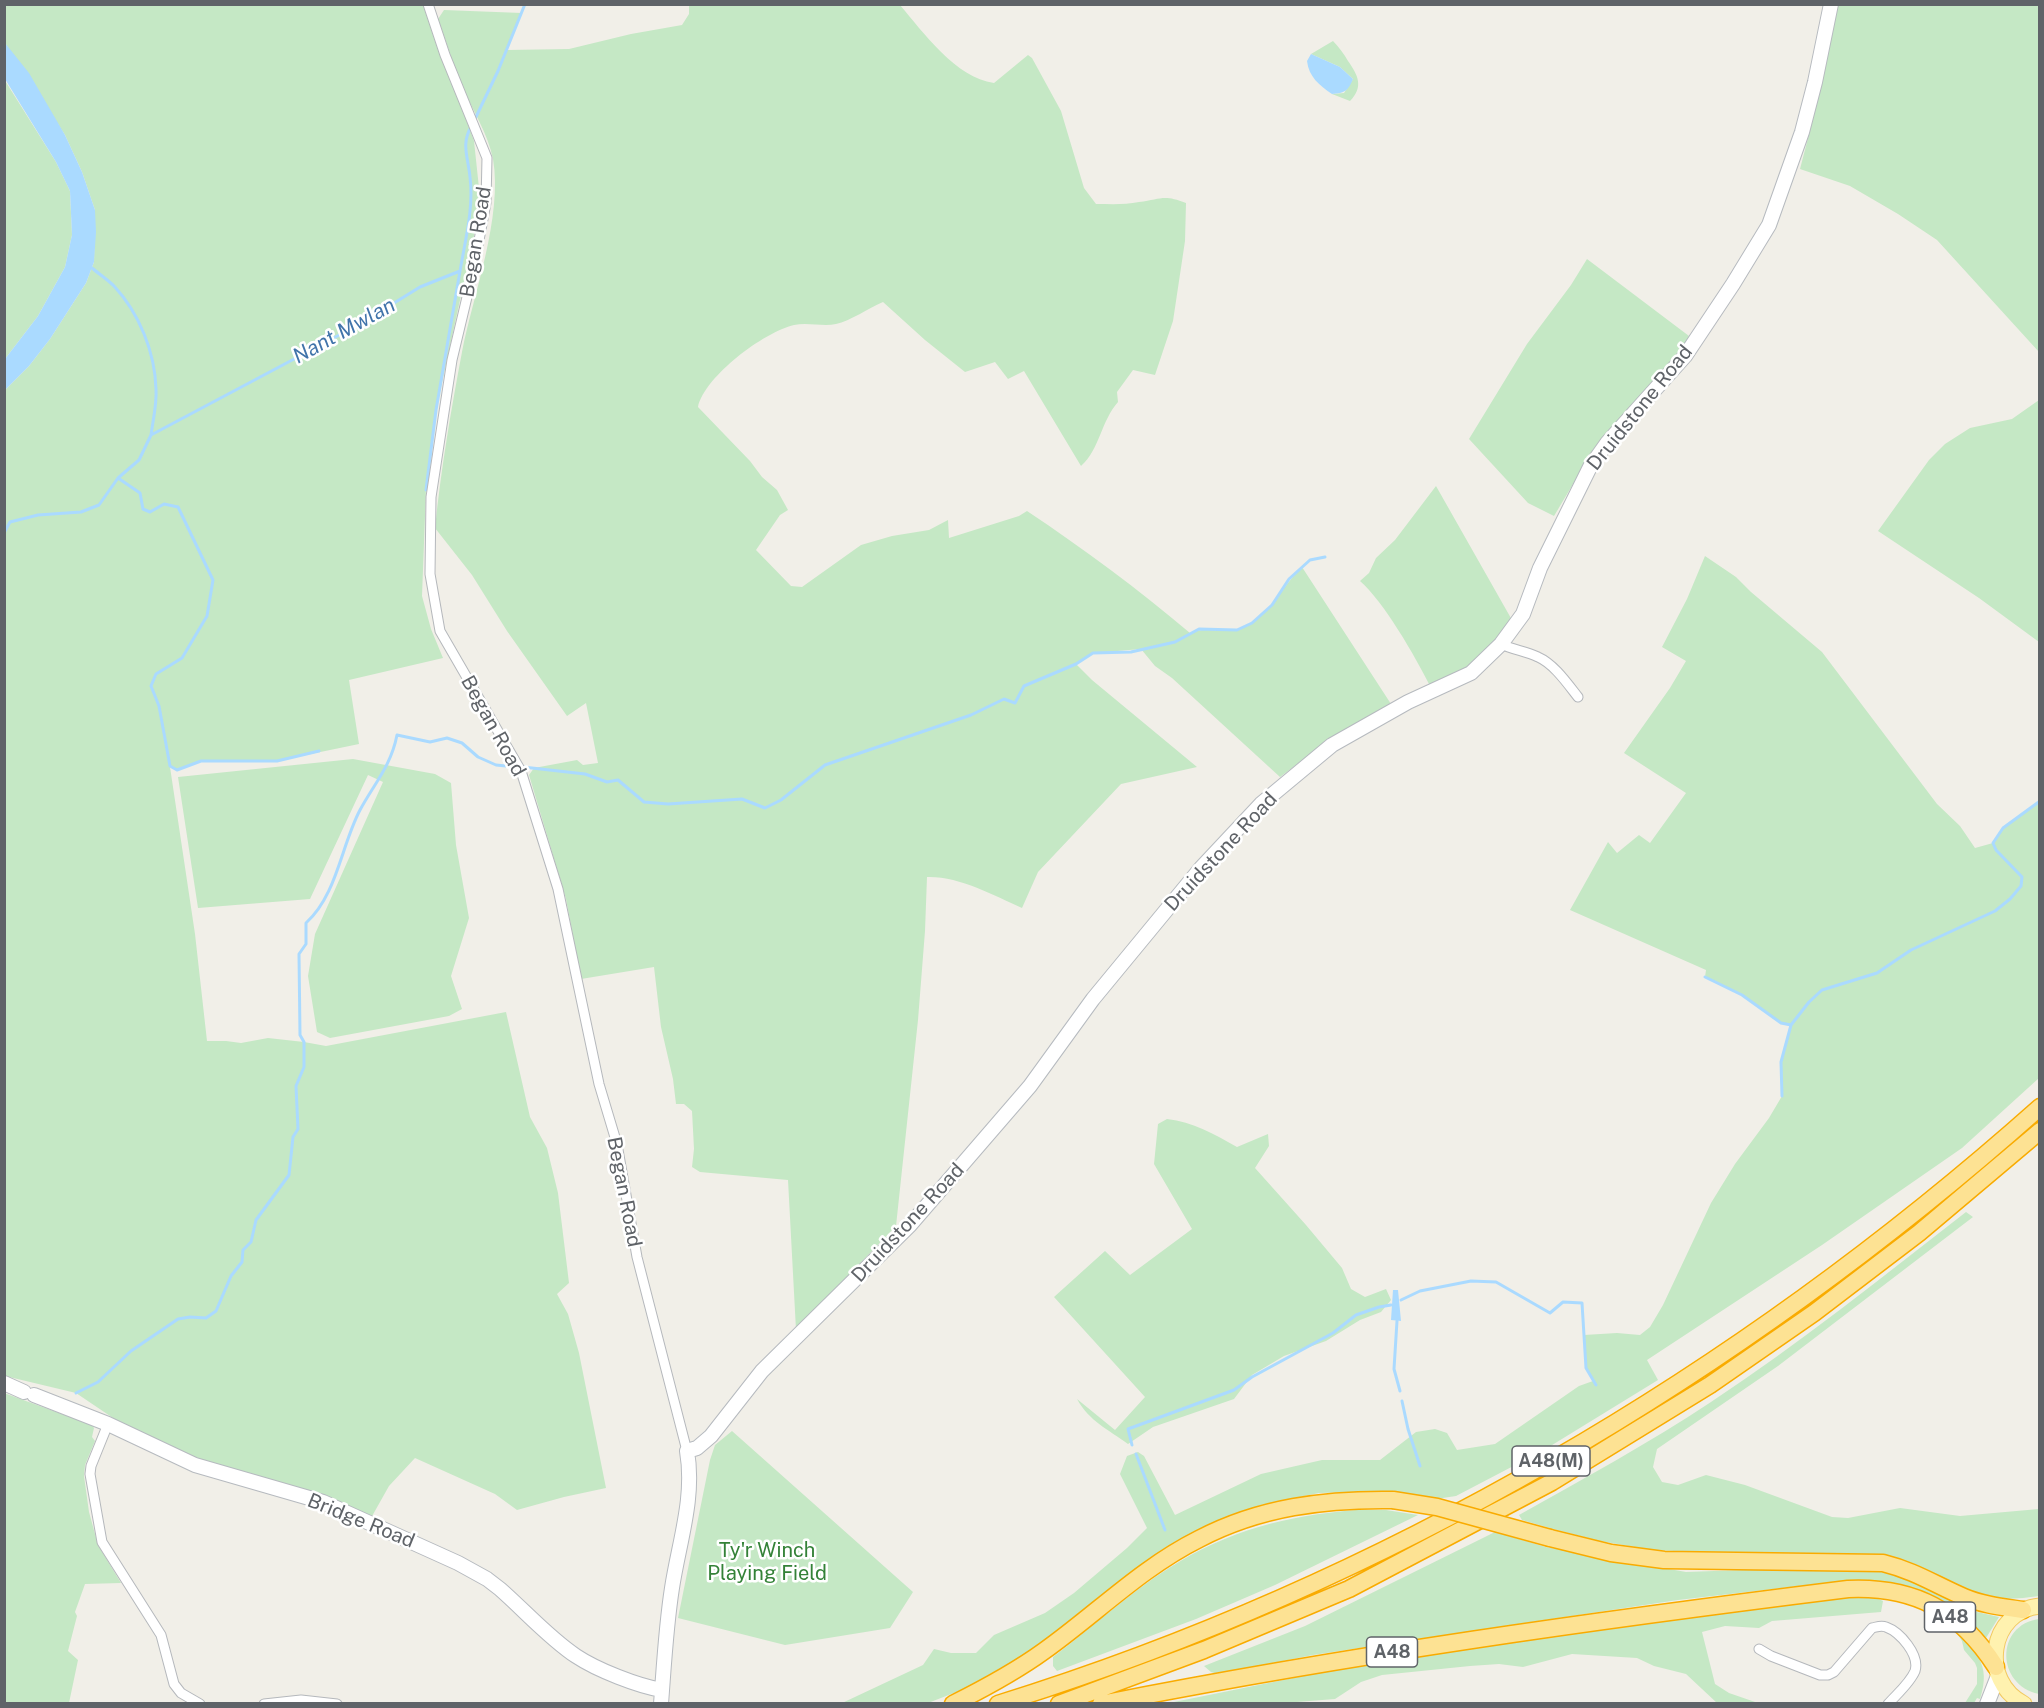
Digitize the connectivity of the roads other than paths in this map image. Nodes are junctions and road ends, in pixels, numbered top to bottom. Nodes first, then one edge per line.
1 (428, 4) edge
2 (1831, 4) edge
3 (1501, 644) junction
4 (1578, 697) dead end
5 (2040, 1107) edge
6 (2040, 1131) edge
7 (4, 1383) edge
8 (108, 1424) junction
9 (687, 1451) junction
10 (2035, 1606) edge
11 (1759, 1649) dead end
12 (1997, 1671) junction
13 (662, 1697) edge
14 (201, 1704) edge
15 (264, 1704) edge
16 (337, 1704) edge
17 (953, 1704) edge
18 (998, 1704) edge
19 (1059, 1704) edge
20 (1101, 1704) edge
21 (1888, 1704) edge
22 (1987, 1704) edge
23 (2024, 1704) edge

1 - 9 street, Began Road
2 - 3 street, Druidstone Road
3 - 4 street
3 - 9 street, Druidstone Road
5 - 18 highway, A48(M)
6 - 19 highway, A48(M)
7 - 8 street, Bridge Road
8 - 13 street, Bridge Road
8 - 14 street
9 - 13 street
10 - 12 main road
10 - 17 highway, A48, bridge
11 - 21 street
12 - 20 highway, A48
12 - 22 street
12 - 23 main road
15 - 16 street

